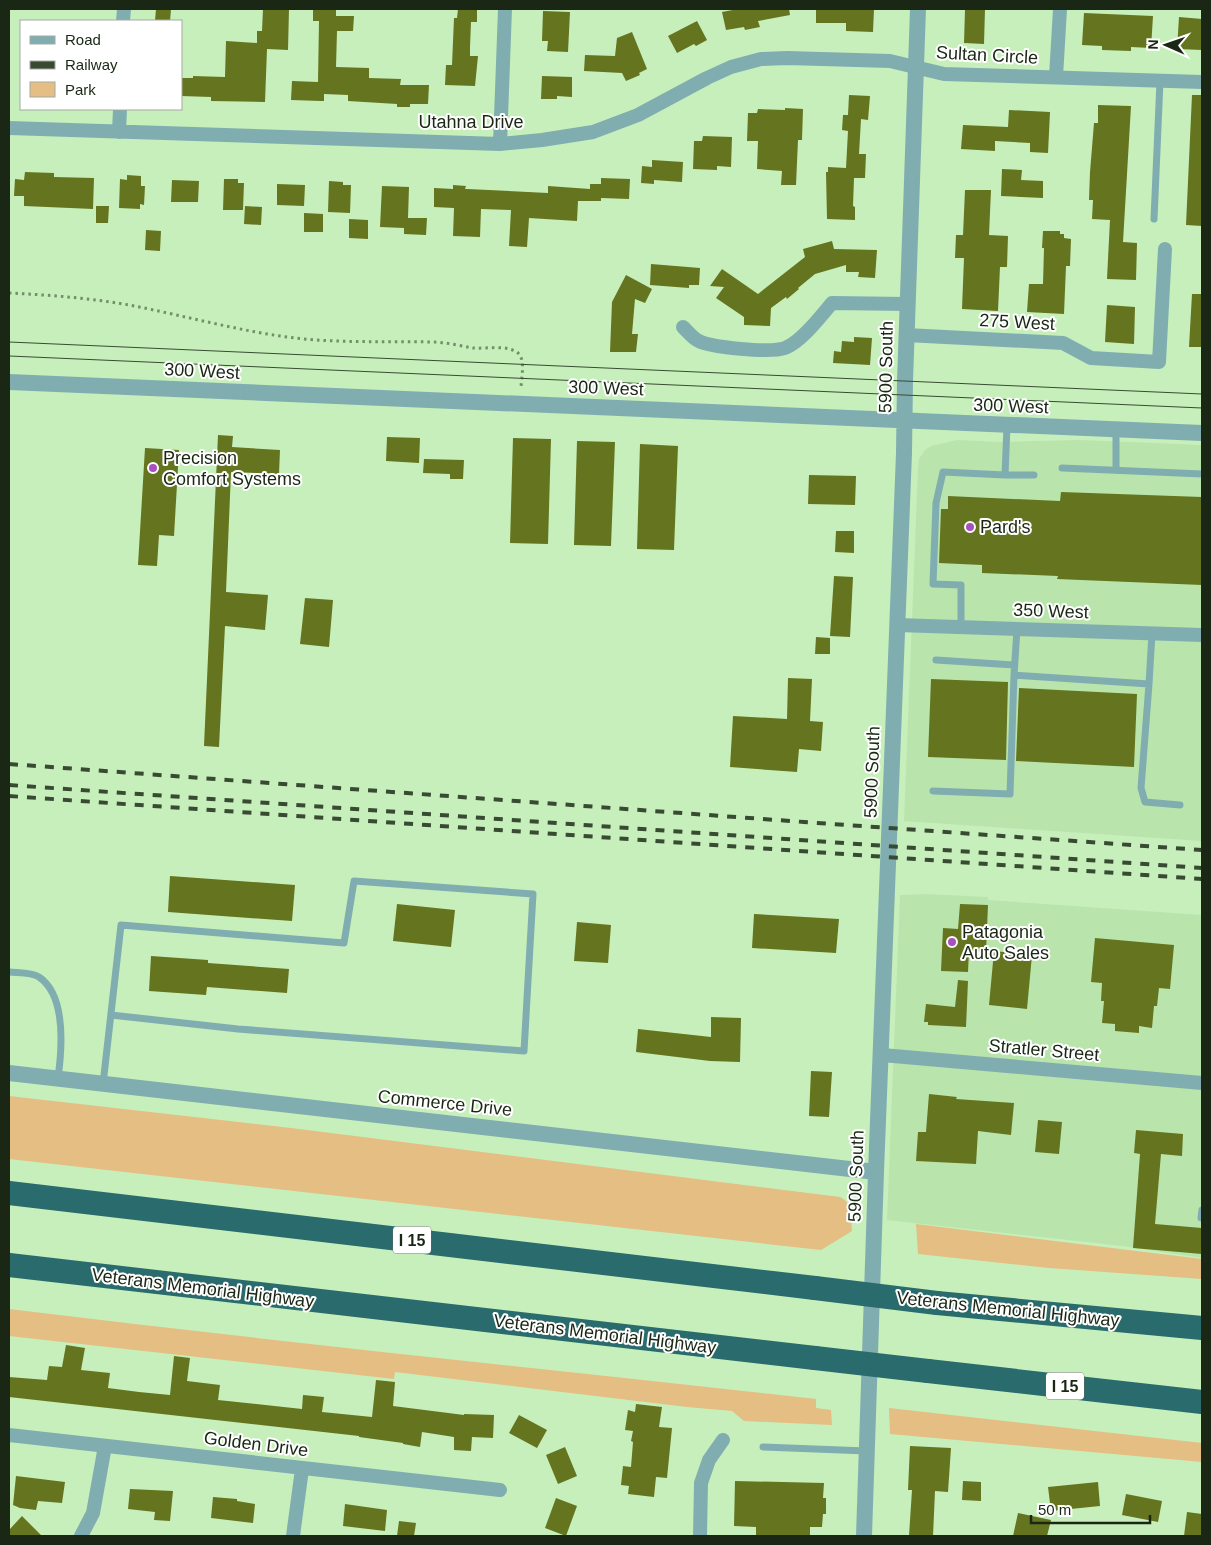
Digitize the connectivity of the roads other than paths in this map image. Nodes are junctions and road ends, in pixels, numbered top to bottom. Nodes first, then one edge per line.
1 (505, 9) edge
2 (918, 9) edge
3 (1060, 9) edge
4 (916, 68) junction
5 (1056, 77) junction
6 (1160, 81) junction
7 (1202, 82) edge
8 (120, 110) edge
9 (9, 128) edge
10 (119, 132) junction
11 (500, 144) junction
12 (1154, 219) dead end
13 (1165, 250) dead end
14 (907, 304) junction
15 (683, 327) dead end
16 (906, 335) junction
17 (9, 382) edge
18 (904, 422) junction
19 (1007, 426) junction
20 (1116, 430) junction
21 (1202, 433) edge
22 (1062, 468) dead end
23 (1116, 470) junction
24 (1202, 474) edge
25 (1005, 475) junction
26 (1034, 475) dead end
27 (897, 625) junction
28 (960, 627) junction
29 (1016, 629) junction
30 (1152, 634) junction
31 (1202, 635) edge
32 (936, 660) dead end
33 (1014, 665) junction
34 (1014, 675) junction
35 (1149, 684) junction
36 (933, 791) dead end
37 (1180, 805) dead end
38 (9, 972) edge
39 (110, 1015) junction
40 (882, 1055) junction
41 (9, 1073) edge
42 (58, 1079) junction
43 (1202, 1083) edge
44 (103, 1084) junction
45 (876, 1172) junction
46 (9, 1193) edge
47 (1202, 1210) edge
48 (1202, 1218) edge
49 (9, 1265) edge
50 (1202, 1328) edge
51 (1202, 1402) edge
52 (9, 1435) edge
53 (723, 1440) dead end
54 (105, 1446) junction
55 (763, 1447) dead end
56 (867, 1451) junction
57 (302, 1469) junction
58 (500, 1490) dead end
59 (81, 1536) edge
60 (293, 1536) edge
61 (700, 1536) edge
62 (864, 1536) edge

1 - 11 street
2 - 4 street, 5900 South
3 - 5 street, Sultan Circle
4 - 5 street, Sultan Circle
4 - 11 street, Utahna Drive
4 - 14 street, 5900 South
5 - 6 street, Sultan Circle
6 - 7 street, Sultan Circle
6 - 12 lane
8 - 10 street
9 - 10 street, Utahna Drive
10 - 11 street, Utahna Drive
13 - 16 street, 275 West
14 - 15 street
14 - 16 street, 5900 South
16 - 18 street, 5900 South
17 - 18 street, 300 West
18 - 19 street, 300 West
18 - 27 street, 5900 South
19 - 20 street, 300 West
19 - 25 lane
20 - 21 street, 300 West
20 - 23 lane
22 - 23 lane
23 - 24 lane
25 - 26 lane
25 - 28 lane
27 - 28 street, 350 West
27 - 40 street, 5900 South
28 - 29 street, 350 West
29 - 30 street, 350 West
29 - 33 lane
30 - 31 street, 350 West
30 - 35 lane
32 - 33 lane
33 - 34 lane
34 - 35 lane
34 - 36 lane
35 - 37 lane
38 - 42 lane
39 - 39 lane
39 - 44 lane
40 - 43 street, Stratler Street
40 - 45 street, 5900 South
41 - 42 street, Commerce Drive
42 - 44 street, Commerce Drive
44 - 45 street, Commerce Drive
45 - 56 street, 5900 South
46 - 50 highway, Veterans Memorial Highway / I 15, bridge
47 - 48 lane
49 - 51 highway, Veterans Memorial Highway / I 15, bridge
52 - 54 street, Golden Drive
53 - 61 street
54 - 57 street, Golden Drive
54 - 59 street
55 - 56 lane
56 - 62 street, 5900 South
57 - 58 street, Golden Drive
57 - 60 street

